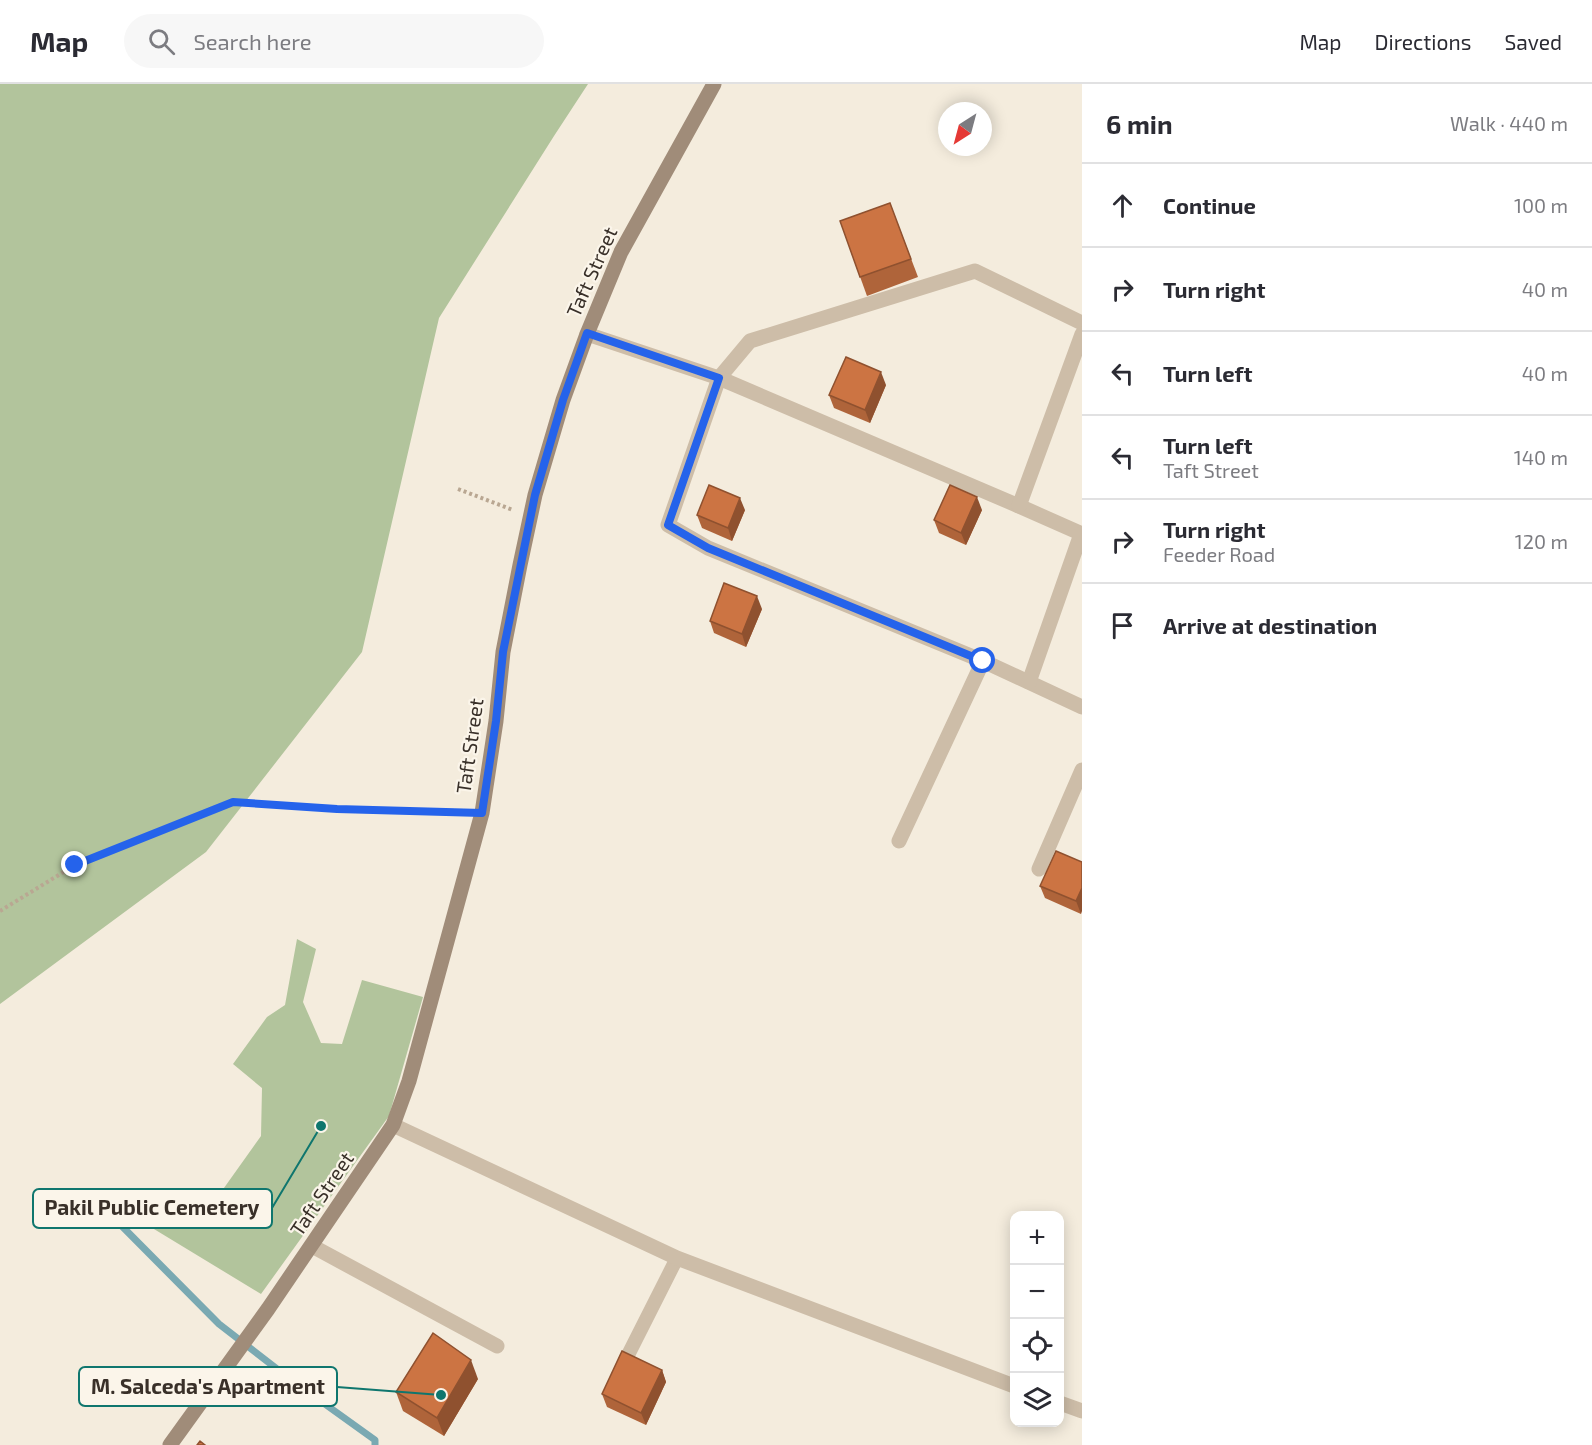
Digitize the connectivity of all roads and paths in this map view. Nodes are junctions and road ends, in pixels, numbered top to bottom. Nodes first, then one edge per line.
1 (714, 84) edge
2 (1082, 322) edge
3 (587, 333) junction
4 (1082, 334) edge
5 (719, 378) junction
6 (458, 489) dead end
7 (1019, 506) junction
8 (531, 516) junction
9 (1082, 534) edge
10 (983, 661) junction
11 (1029, 682) junction
12 (1082, 707) edge
13 (1082, 771) edge
14 (482, 813) junction
15 (899, 841) dead end
16 (1038, 869) dead end
17 (0, 911) edge
18 (393, 1125) junction
19 (312, 1246) junction
20 (677, 1258) junction
21 (497, 1346) dead end
22 (625, 1361) edge
23 (1010, 1384) edge
24 (1064, 1405) edge
25 (1082, 1411) edge
26 (170, 1445) edge

1 - 3 main road, Taft Street
2 - 5 street
3 - 5 street
3 - 8 main road, Taft Street
4 - 7 street
5 - 7 street
5 - 10 street
6 - 8 path
7 - 9 street
8 - 14 main road, Taft Street
9 - 11 street
10 - 11 street
10 - 15 street
11 - 12 street
13 - 16 street
14 - 17 path
14 - 18 main road, Taft Street
18 - 19 main road, Taft Street
18 - 20 street
19 - 21 street
19 - 26 main road, Taft Street
20 - 22 lane
20 - 23 street
24 - 25 street

